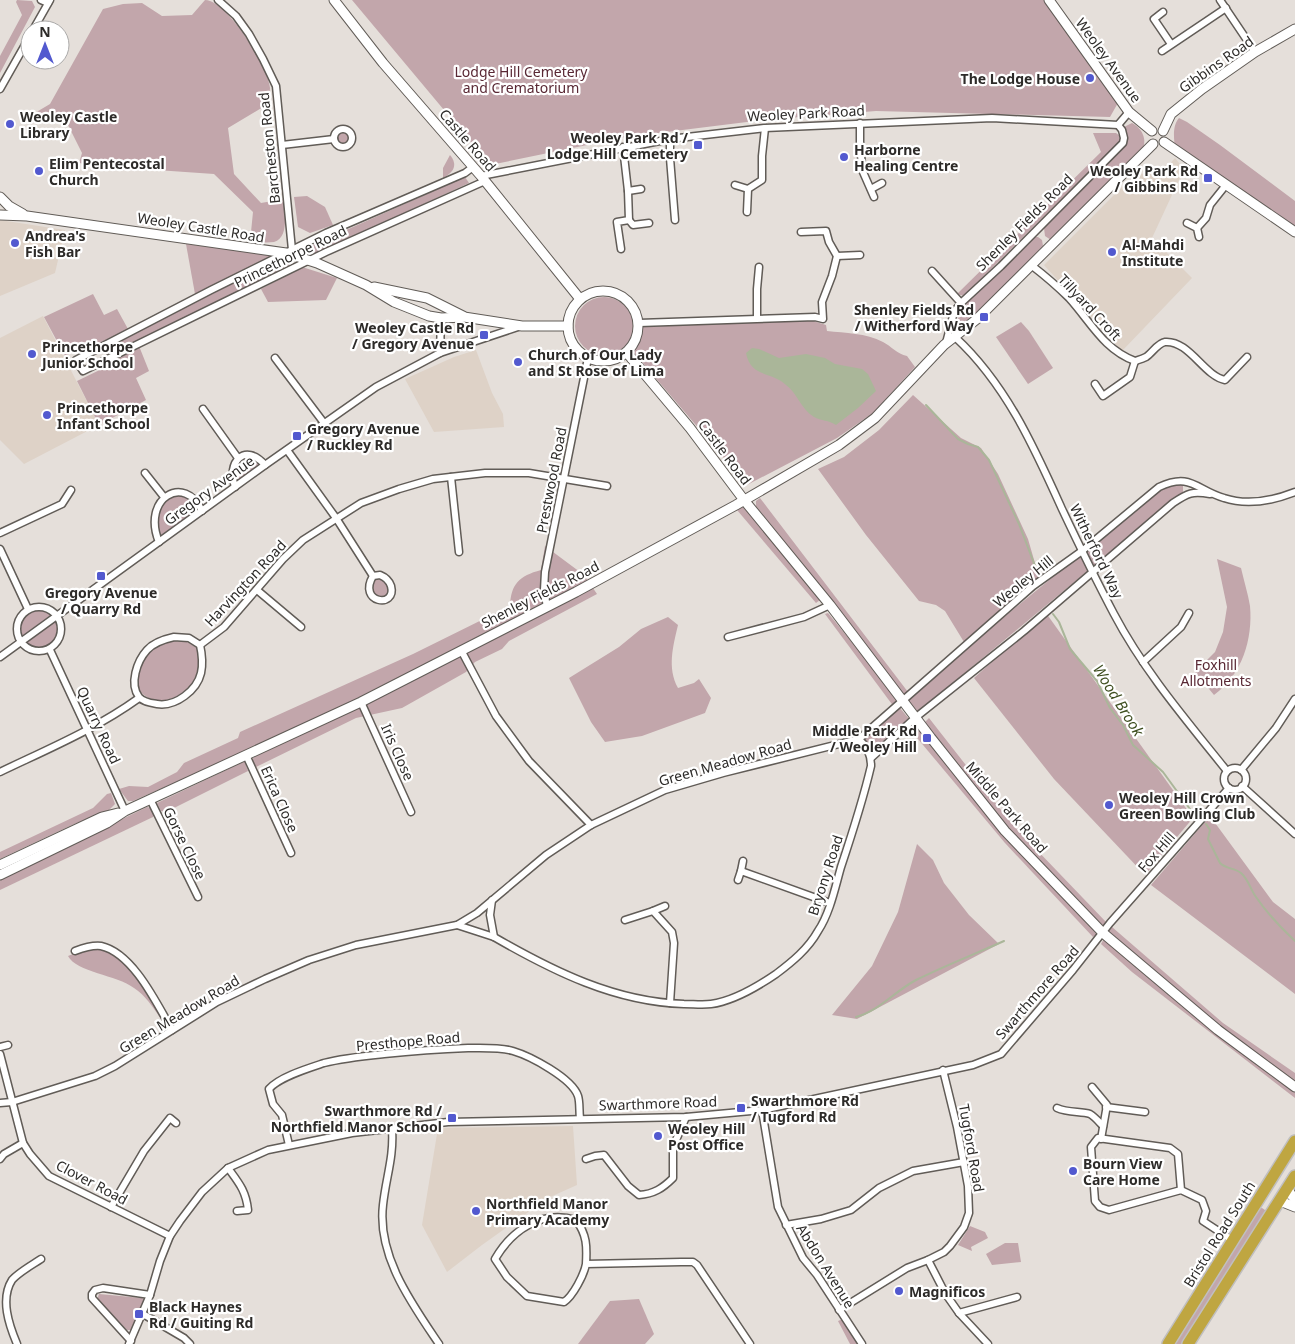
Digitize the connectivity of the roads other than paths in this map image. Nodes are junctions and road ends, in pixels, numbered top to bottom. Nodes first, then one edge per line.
1 (41, 0) edge
2 (218, 0) edge
3 (334, 0) edge
4 (1049, 0) edge
5 (1220, 0) edge
6 (49, 1) edge
7 (1226, 8) junction
8 (1163, 12) dead end
9 (39, 20) edge
10 (1295, 29) edge
11 (1171, 44) junction
12 (1162, 51) dead end
13 (1254, 52) junction
14 (20, 54) edge
15 (0, 89) edge
16 (1129, 112) junction
17 (860, 123) junction
18 (1118, 125) junction
19 (765, 128) junction
20 (1152, 131) junction
21 (1163, 131) junction
22 (334, 139) dead end
23 (670, 139) junction
24 (1164, 142) junction
25 (1153, 144) junction
26 (282, 145) junction
27 (624, 147) junction
28 (473, 167) junction
29 (483, 178) junction
30 (882, 183) dead end
31 (735, 185) dead end
32 (1226, 185) junction
33 (748, 188) junction
34 (641, 189) dead end
35 (871, 189) junction
36 (628, 191) junction
37 (0, 197) edge
38 (874, 197) dead end
39 (747, 212) dead end
40 (0, 215) edge
41 (27, 216) junction
42 (629, 220) junction
43 (675, 220) dead end
44 (649, 223) dead end
45 (1187, 223) dead end
46 (1197, 228) junction
47 (801, 232) dead end
48 (1295, 232) edge
49 (1199, 237) dead end
50 (621, 249) dead end
51 (289, 252) junction
52 (860, 255) dead end
53 (837, 256) junction
54 (308, 260) junction
55 (1031, 265) junction
56 (759, 267) dead end
57 (932, 270) dead end
58 (366, 285) junction
59 (580, 299) junction
60 (961, 303) junction
61 (464, 317) junction
62 (441, 318) junction
63 (757, 318) junction
64 (639, 323) junction
65 (522, 326) junction
66 (568, 326) junction
67 (955, 337) junction
68 (946, 344) junction
69 (102, 347) junction
70 (440, 353) junction
71 (627, 353) junction
72 (1247, 357) dead end
73 (275, 358) dead end
74 (588, 358) junction
75 (107, 359) junction
76 (1135, 361) junction
77 (1095, 384) dead end
78 (203, 409) dead end
79 (324, 424) junction
80 (287, 450) junction
81 (238, 458) junction
82 (265, 465) junction
83 (145, 473) dead end
84 (451, 477) junction
85 (563, 479) junction
86 (607, 486) dead end
87 (236, 487) junction
88 (71, 490) dead end
89 (1295, 492) edge
90 (1216, 495) junction
91 (164, 497) junction
92 (744, 500) junction
93 (202, 511) junction
94 (336, 518) junction
95 (0, 533) edge
96 (159, 542) junction
97 (0, 549) edge
98 (1082, 551) junction
99 (459, 552) dead end
100 (1093, 572) junction
101 (373, 576) dead end
102 (257, 590) junction
103 (830, 605) junction
104 (547, 607) junction
105 (28, 609) junction
106 (1189, 613) dead end
107 (58, 617) junction
108 (301, 628) dead end
109 (728, 637) dead end
110 (22, 643) junction
111 (200, 645) junction
112 (50, 650) junction
113 (461, 650) junction
114 (0, 657) edge
115 (1143, 662) junction
116 (139, 698) junction
117 (1295, 699) edge
118 (902, 701) junction
119 (361, 702) junction
120 (915, 718) junction
121 (87, 731) junction
122 (859, 739) junction
123 (246, 755) junction
124 (871, 758) junction
125 (1241, 770) junction
126 (1227, 771) junction
127 (0, 772) edge
128 (1242, 786) junction
129 (1228, 788) junction
130 (150, 799) junction
131 (125, 811) junction
132 (410, 812) dead end
133 (592, 825) junction
134 (1295, 834) edge
135 (291, 853) dead end
136 (743, 861) dead end
137 (0, 865) edge
138 (741, 871) junction
139 (0, 875) edge
140 (738, 880) dead end
141 (198, 897) dead end
142 (492, 900) junction
143 (830, 903) junction
144 (665, 906) dead end
145 (653, 911) junction
146 (625, 920) dead end
147 (457, 925) junction
148 (1103, 933) junction
149 (494, 937) junction
150 (75, 951) dead end
151 (670, 1003) junction
152 (172, 1030) junction
153 (8, 1044) dead end
154 (0, 1047) edge
155 (0, 1054) edge
156 (943, 1070) junction
157 (1295, 1086) edge
158 (1092, 1087) dead end
159 (12, 1102) junction
160 (0, 1104) edge
161 (1106, 1107) junction
162 (1057, 1108) dead end
163 (762, 1110) junction
164 (1145, 1112) dead end
165 (686, 1117) junction
166 (580, 1118) junction
167 (176, 1123) dead end
168 (1103, 1126) junction
169 (392, 1128) junction
170 (1100, 1138) junction
171 (1295, 1141) edge
172 (23, 1142) junction
173 (289, 1145) junction
174 (0, 1159) edge
175 (586, 1159) dead end
176 (964, 1162) junction
177 (228, 1168) junction
178 (1278, 1168) junction
179 (1294, 1177) edge
180 (1268, 1185) junction
181 (1287, 1188) junction
182 (1182, 1190) junction
183 (1295, 1200) edge
184 (1280, 1201) junction
185 (1256, 1203) junction
186 (111, 1207) junction
187 (1295, 1207) edge
188 (237, 1211) dead end
189 (1272, 1212) junction
190 (786, 1225) junction
191 (170, 1236) junction
192 (1232, 1240) junction
193 (41, 1259) dead end
194 (928, 1260) junction
195 (586, 1264) junction
196 (150, 1295) junction
197 (1017, 1297) dead end
198 (839, 1310) junction
199 (959, 1313) junction
200 (143, 1314) junction
201 (130, 1343) edge
202 (17, 1344) edge
203 (190, 1344) edge
204 (440, 1344) edge
205 (750, 1344) edge
206 (862, 1344) edge
207 (988, 1344) edge
208 (1168, 1344) edge
209 (1188, 1344) edge

1 - 6 street
2 - 26 street, Barcheston Road
3 - 28 street, Castle Road
4 - 16 street, Weoley Avenue
5 - 7 street
6 - 9 street
7 - 11 street
7 - 13 street
8 - 11 street
10 - 13 street, Gibbins Road
11 - 12 street
13 - 21 street, Gibbins Road
14 - 15 street
16 - 18 street
16 - 20 street, Weoley Avenue
17 - 18 street, Weoley Park Road
17 - 19 street, Weoley Park Road
17 - 35 street
18 - 60 street, Shenley Fields Road
19 - 23 street, Weoley Park Road
19 - 33 street
20 - 21 street
20 - 25 street
21 - 24 street
22 - 26 street
23 - 27 street, Weoley Park Road
23 - 43 street
24 - 25 street
24 - 32 street
25 - 55 street, Shenley Fields Road
26 - 51 street, Barcheston Road
27 - 29 street, Weoley Park Road
27 - 36 street
28 - 29 street, Castle Road
28 - 51 street, Princethorpe Road
29 - 54 street, Princethorpe Road
29 - 59 street, Castle Road
30 - 35 street
31 - 33 street
32 - 46 street
32 - 48 street
33 - 39 street
34 - 36 street
35 - 38 street
36 - 42 street
37 - 41 street, Weoley Castle Road
40 - 41 street, Weoley Castle Road
41 - 51 street, Weoley Castle Road
42 - 44 street
42 - 50 street
45 - 46 street
46 - 49 street
47 - 53 street
51 - 54 street, Weoley Castle Road
51 - 69 street, Princethorpe Road
52 - 53 street
53 - 63 street
54 - 58 street, Weoley Castle Road
54 - 75 street, Princethorpe Road
55 - 67 street, Shenley Fields Road
55 - 76 street, Tillyard Croft
56 - 63 street
57 - 60 street
58 - 61 street, Weoley Castle Road
58 - 62 street, Weoley Castle Road
59 - 64 street
59 - 66 street
60 - 68 street, Shenley Fields Road
61 - 62 street, Weoley Castle Road
61 - 65 street, Weoley Castle Road
62 - 70 street
63 - 64 street
64 - 71 street
65 - 66 street, Weoley Castle Road
65 - 70 street, Gregory Avenue
66 - 74 street
67 - 68 street, Shenley Fields Road
67 - 98 street, Witherford Way
68 - 92 street, Shenley Fields Road
69 - 75 street
69 - 75 street, Princethorpe Road
70 - 79 street, Gregory Avenue
71 - 74 street
71 - 92 street, Castle Road
72 - 76 street
73 - 79 street
74 - 85 street, Prestwood Road
76 - 77 street
78 - 81 street
79 - 80 street, Gregory Avenue
80 - 82 street, Gregory Avenue
80 - 94 street
81 - 82 street
81 - 87 street
82 - 87 street, Gregory Avenue
83 - 91 street
84 - 85 street, Harvington Road
84 - 94 street, Harvington Road
84 - 99 street
85 - 86 street, Harvington Road
85 - 104 street, Prestwood Road
87 - 93 street, Gregory Avenue
88 - 95 street
89 - 90 street, Weoley Hill
90 - 98 street, Weoley Hill
90 - 100 street, Weoley Hill
91 - 93 street
91 - 96 street
92 - 103 street, Middle Park Road
92 - 104 street, Shenley Fields Road
93 - 96 street, Gregory Avenue
94 - 101 street
94 - 102 street, Harvington Road
96 - 107 street, Gregory Avenue
97 - 105 street
98 - 100 street, Witherford Way
98 - 118 street, Weoley Hill
100 - 115 street, Witherford Way
100 - 120 street, Weoley Hill
102 - 108 street
102 - 111 street, Harvington Road
103 - 109 street
103 - 118 street, Middle Park Road
104 - 113 street, Shenley Fields Road
105 - 107 street
105 - 110 street
106 - 115 street
107 - 110 street, Gregory Avenue
107 - 112 street
110 - 112 street
110 - 114 street, Gregory Avenue
111 - 116 street, Harvington Road
111 - 116 street, Harvington Road
112 - 121 street, Quarry Road
113 - 119 street, Shenley Fields Road
113 - 133 street
115 - 126 street, Witherford Way
116 - 121 street
117 - 125 street
118 - 120 street, Middle Park Road
118 - 122 street, Weoley Hill
119 - 123 street, Shenley Fields Road
119 - 132 street, Iris Close
120 - 124 street
120 - 148 street, Middle Park Road
121 - 127 street
121 - 131 street, Quarry Road
122 - 124 street
122 - 133 street, Green Meadow Road
123 - 130 street, Shenley Fields Road
123 - 135 street, Erica Close
124 - 143 street, Bryony Road
125 - 126 street
125 - 128 street
126 - 129 street
128 - 129 street
128 - 134 street
129 - 148 street, Fox Hill
130 - 131 street, Shenley Fields Road
130 - 141 street, Gorse Close
131 - 137 street, Shenley Fields Road
131 - 139 street, Shenley Fields Road
133 - 142 street, Green Meadow Road
136 - 138 street
138 - 140 street
138 - 143 street
142 - 147 street, Green Meadow Road
142 - 149 street
143 - 151 street, Bryony Road
144 - 145 street
145 - 146 street
145 - 151 street
147 - 149 street, Green Meadow Road
147 - 152 street, Green Meadow Road
148 - 156 street, Swarthmore Road
148 - 157 street, Middle Park Road
149 - 151 street, Bryony Road
150 - 152 street
152 - 159 street, Green Meadow Road
153 - 154 street
155 - 159 street, Clover Road
156 - 163 street, Swarthmore Road
156 - 176 street, Tugford Road
158 - 161 street
159 - 160 street, Green Meadow Road
159 - 172 street, Clover Road
161 - 164 street
161 - 168 street
162 - 168 street
163 - 165 street, Swarthmore Road
163 - 190 street, Abdon Avenue
165 - 166 street, Swarthmore Road
165 - 175 street
166 - 169 street, Swarthmore Road
166 - 173 street, Presthope Road
167 - 186 street
168 - 170 street
169 - 173 street, Swarthmore Road
169 - 204 street
170 - 182 street
170 - 182 street
171 - 178 highway, Bristol Road South
172 - 174 street
172 - 186 street, Clover Road
173 - 177 street, Swarthmore Road
176 - 190 street
176 - 194 street, Tugford Road
177 - 188 street
177 - 191 street, Swarthmore Road
178 - 179 highway
178 - 180 highway, Bristol Road South
179 - 181 highway
180 - 181 highway
180 - 184 highway
180 - 185 highway, Bristol Road South
181 - 183 street
181 - 184 highway
182 - 192 street
184 - 187 street
184 - 189 highway
185 - 189 highway
185 - 192 highway, Bristol Road South
186 - 191 street, Clover Road
189 - 209 highway
190 - 198 street, Abdon Avenue
191 - 196 street, Swarthmore Road
192 - 208 highway, Bristol Road South
193 - 202 street
194 - 198 street, Tugford Road
194 - 199 street
195 - 195 street
195 - 205 street
196 - 200 street, Swarthmore Road
196 - 201 street
197 - 199 street
198 - 206 street, Abdon Avenue
199 - 207 street
200 - 201 street, Swarthmore Road
200 - 203 street

